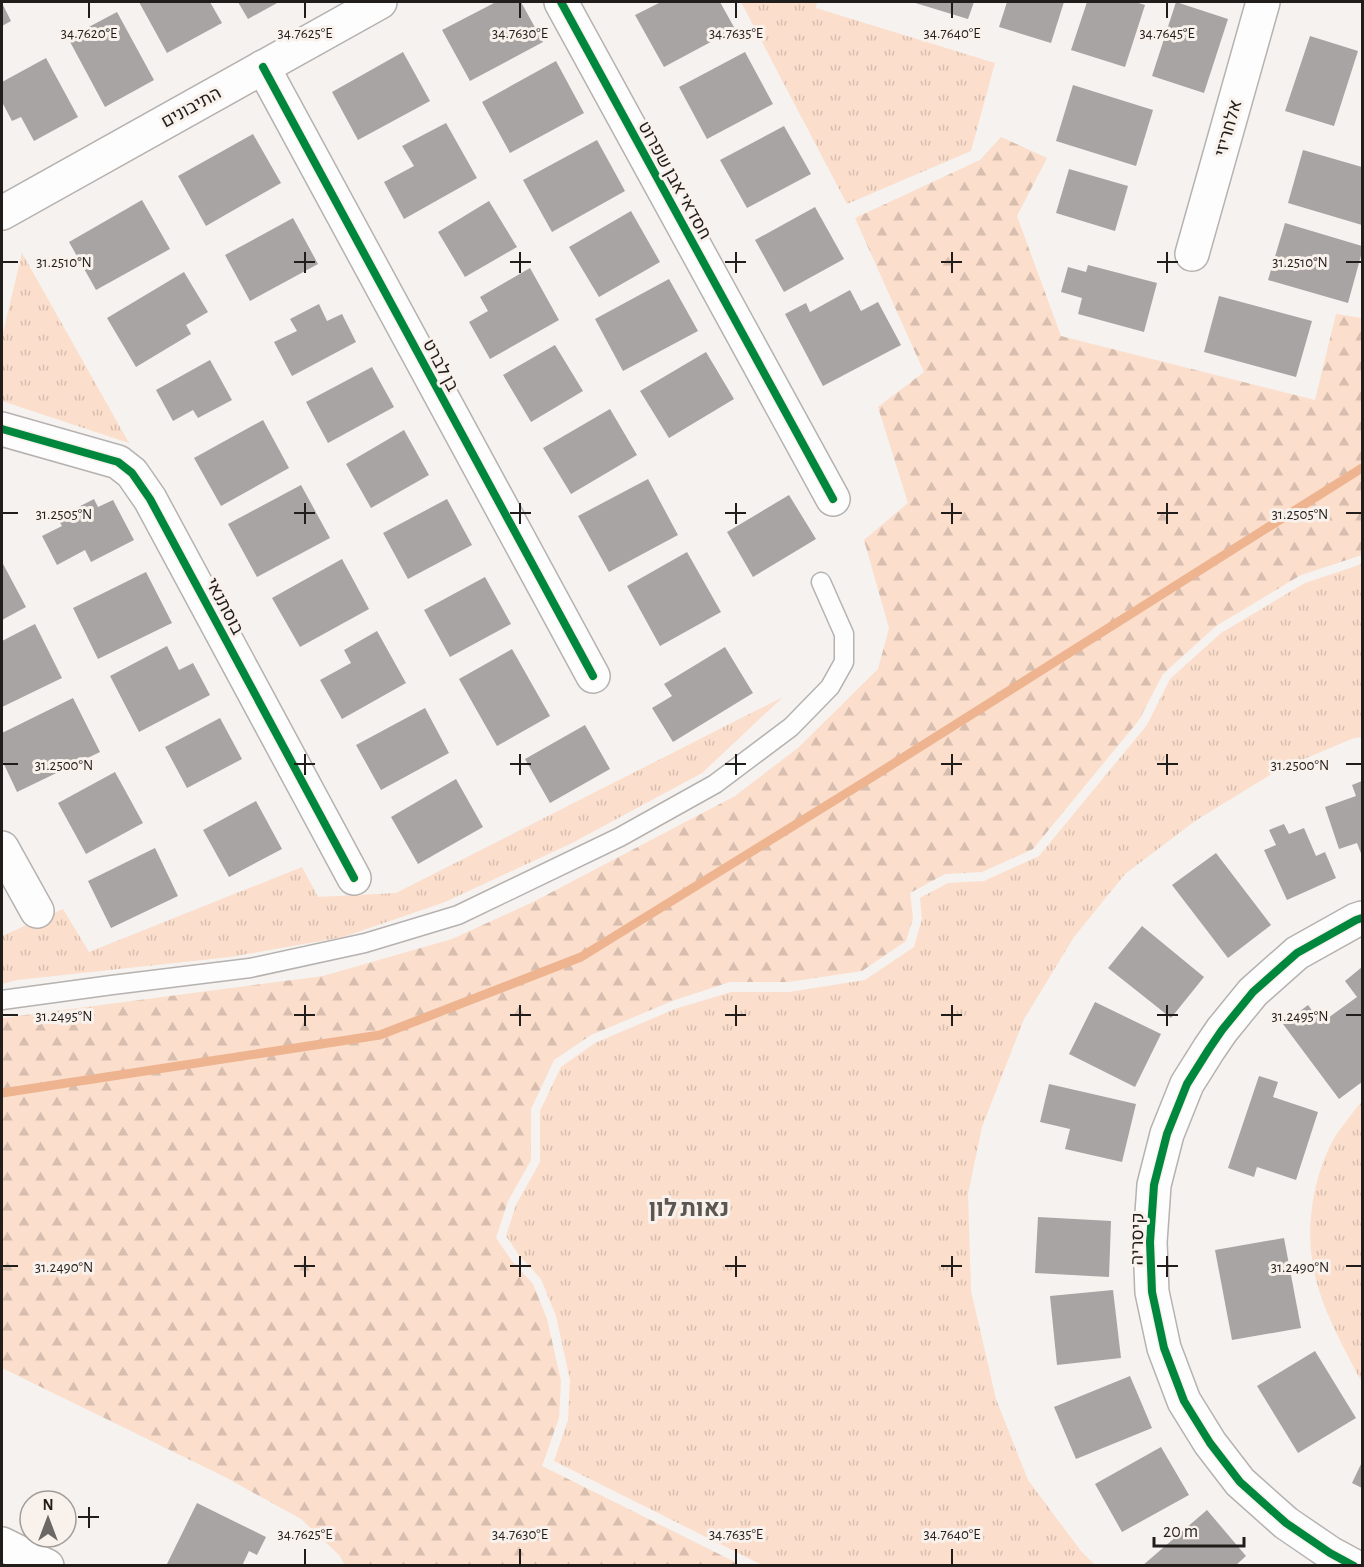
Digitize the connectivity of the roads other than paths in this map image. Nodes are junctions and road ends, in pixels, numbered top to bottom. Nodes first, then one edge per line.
1 (380, 2) edge
2 (561, 2) edge
3 (1263, 2) edge
4 (263, 67) junction
5 (2, 213) edge
6 (1192, 254) dead end
7 (2, 429) edge
8 (832, 499) dead end
9 (821, 582) dead end
10 (593, 676) dead end
11 (2, 848) edge
12 (354, 878) dead end
13 (37, 911) dead end
14 (1362, 918) edge
15 (2, 1000) edge
16 (2, 1544) edge
17 (47, 1566) edge
18 (1354, 1566) edge

1 - 4 street, התיבונים
2 - 8 street, חסדאי אבן שפרוט
3 - 6 street, אלחריזי
4 - 5 street, התיבונים
4 - 10 street, בן לברט
7 - 12 street, בוסתנאי
9 - 15 lane
11 - 13 street
14 - 18 street, קיסריה
16 - 17 street

